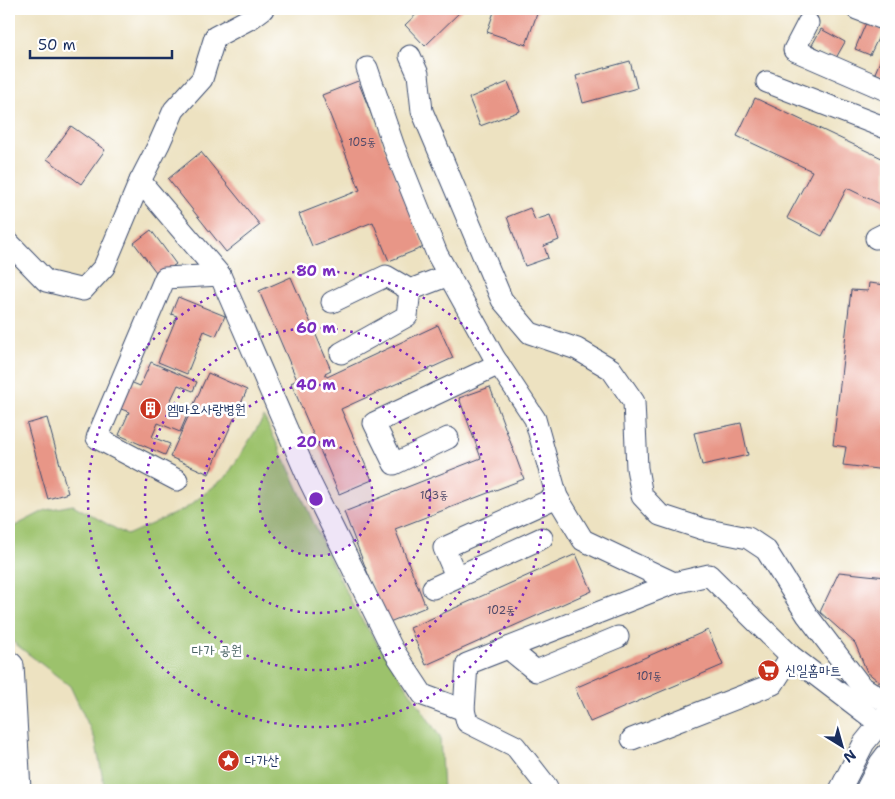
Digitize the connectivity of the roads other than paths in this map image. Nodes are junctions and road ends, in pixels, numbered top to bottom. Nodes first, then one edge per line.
1 (264, 9) edge
2 (857, 9) edge
3 (886, 20) edge
4 (808, 23) dead end
5 (410, 56) dead end
6 (367, 68) dead end
7 (767, 82) dead end
8 (886, 90) edge
9 (886, 128) edge
10 (140, 181) junction
11 (9, 243) edge
12 (220, 275) junction
13 (449, 275) junction
14 (410, 290) junction
15 (332, 302) dead end
16 (341, 353) dead end
17 (499, 364) junction
18 (448, 438) dead end
19 (176, 480) dead end
20 (557, 497) junction
21 (542, 538) dead end
22 (456, 576) junction
23 (674, 583) junction
24 (434, 588) dead end
25 (618, 637) dead end
26 (508, 648) junction
27 (791, 656) junction
28 (9, 661) edge
29 (886, 702) edge
30 (464, 710) junction
31 (883, 720) edge
32 (632, 739) dead end
33 (886, 755) edge
34 (20, 790) edge
35 (547, 790) edge
36 (840, 790) edge
37 (866, 790) edge

1 - 10 street
2 - 3 street
4 - 8 street
5 - 29 street
6 - 13 street
7 - 9 street
10 - 11 street
10 - 12 street
12 - 19 street
12 - 30 street
13 - 14 street
13 - 17 street
14 - 15 street
14 - 16 street
17 - 18 street
17 - 20 street
20 - 22 street
20 - 23 street
21 - 22 street
22 - 24 street
23 - 26 street
23 - 27 street
25 - 26 street
26 - 30 street
27 - 31 street
27 - 32 street
28 - 34 street
30 - 35 street
31 - 36 street
33 - 37 street

